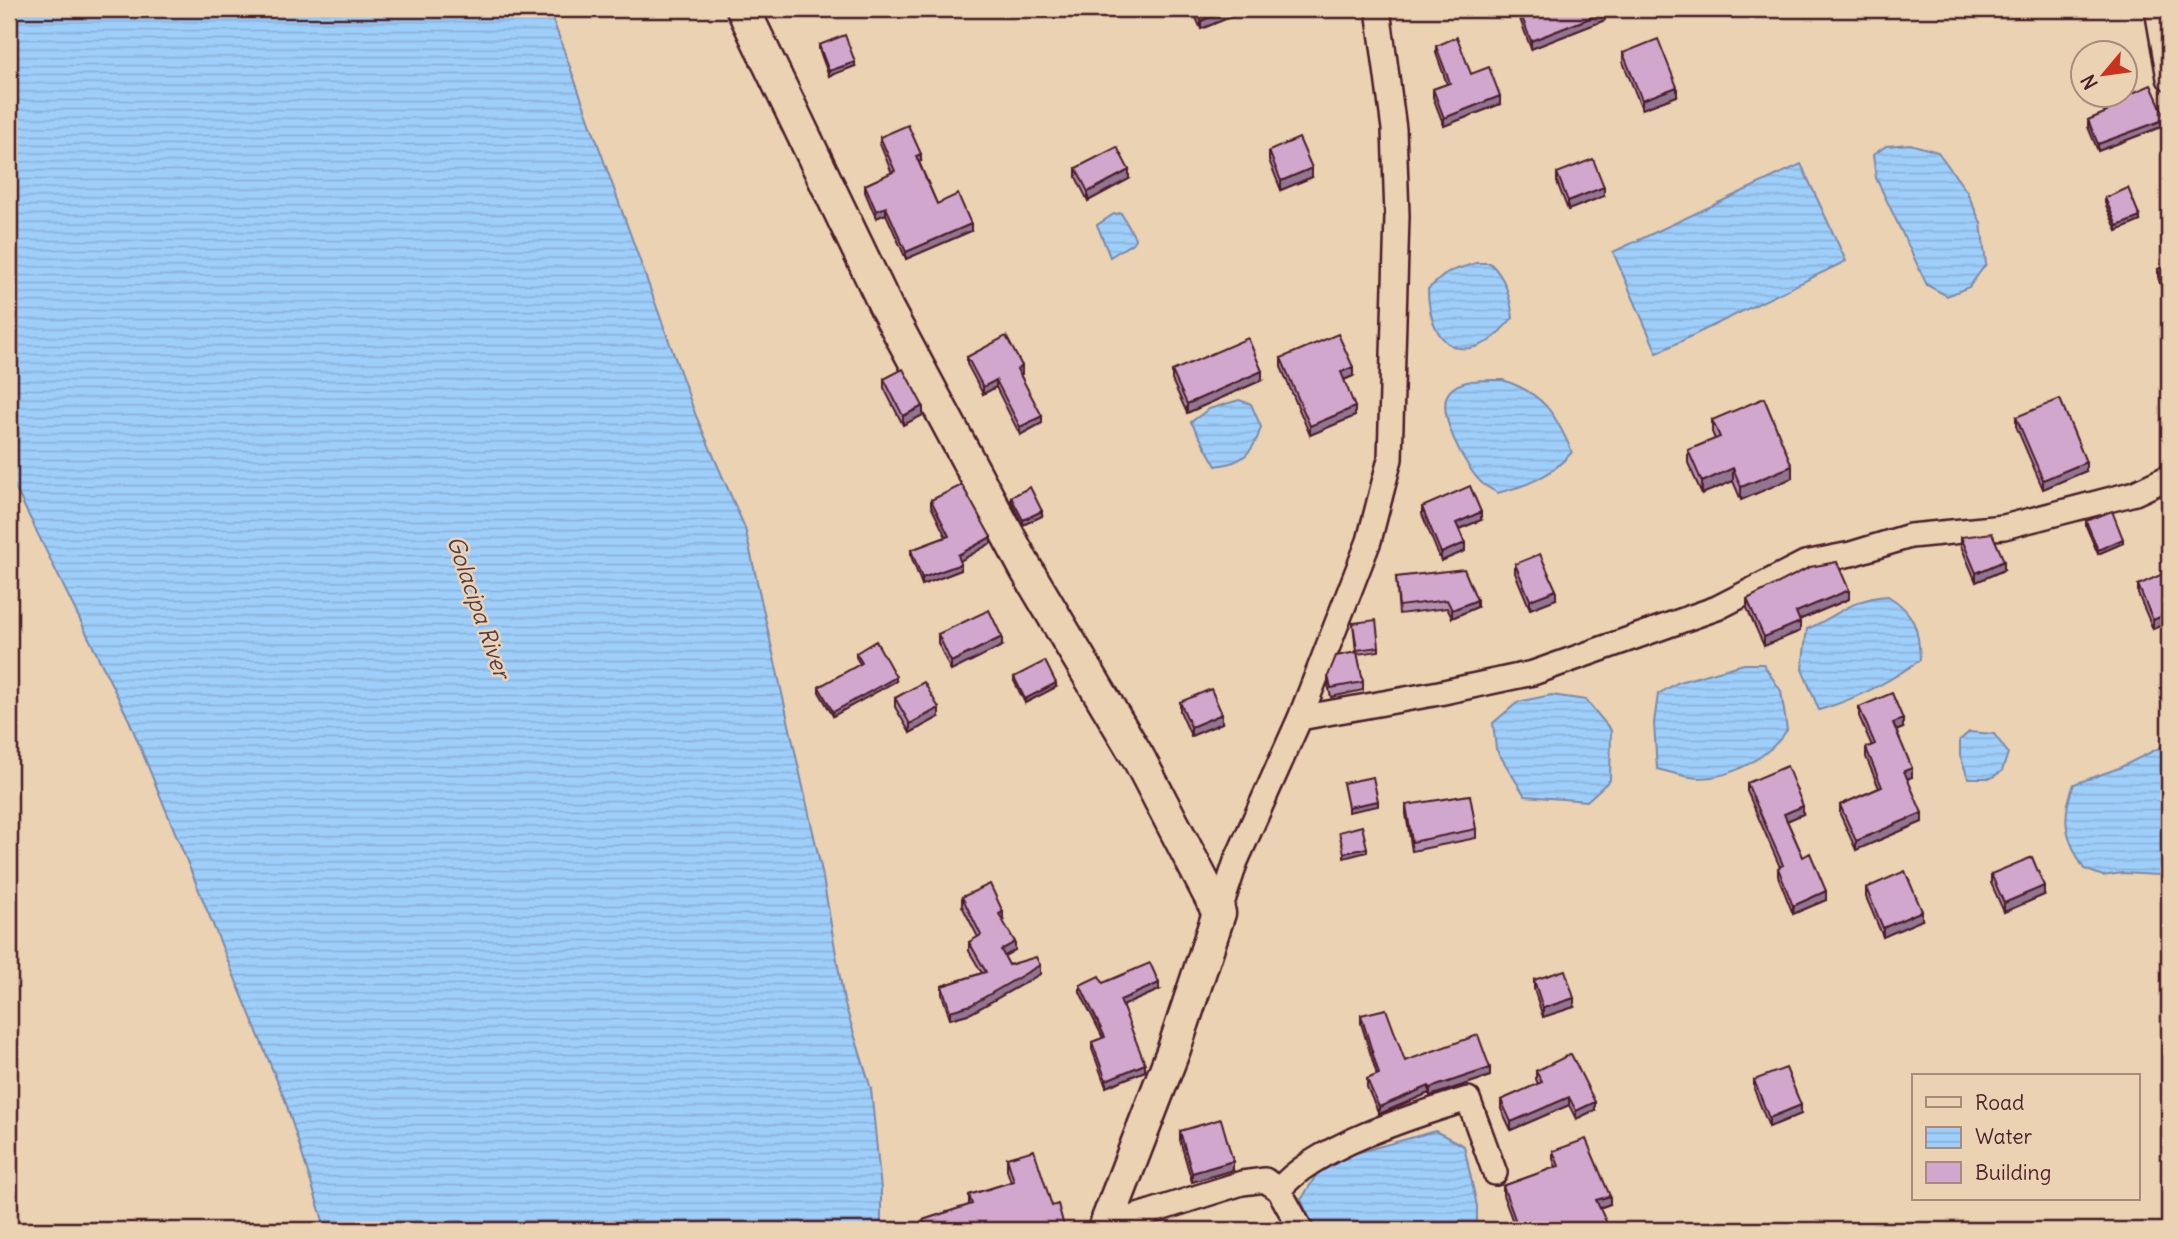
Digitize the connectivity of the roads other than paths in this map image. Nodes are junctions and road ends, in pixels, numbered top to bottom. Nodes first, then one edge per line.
1 (743, 9) edge
2 (1378, 9) edge
3 (2157, 9) edge
4 (2169, 78) edge
5 (2169, 477) edge
6 (1300, 718) junction
7 (1219, 913) junction
8 (1495, 1173) dead end
9 (1279, 1190) junction
10 (1105, 1228) edge
11 (1301, 1230) edge

1 - 7 street
2 - 6 street
3 - 4 street
5 - 6 street
6 - 7 street
7 - 10 street
8 - 9 street
9 - 10 street
9 - 11 street

